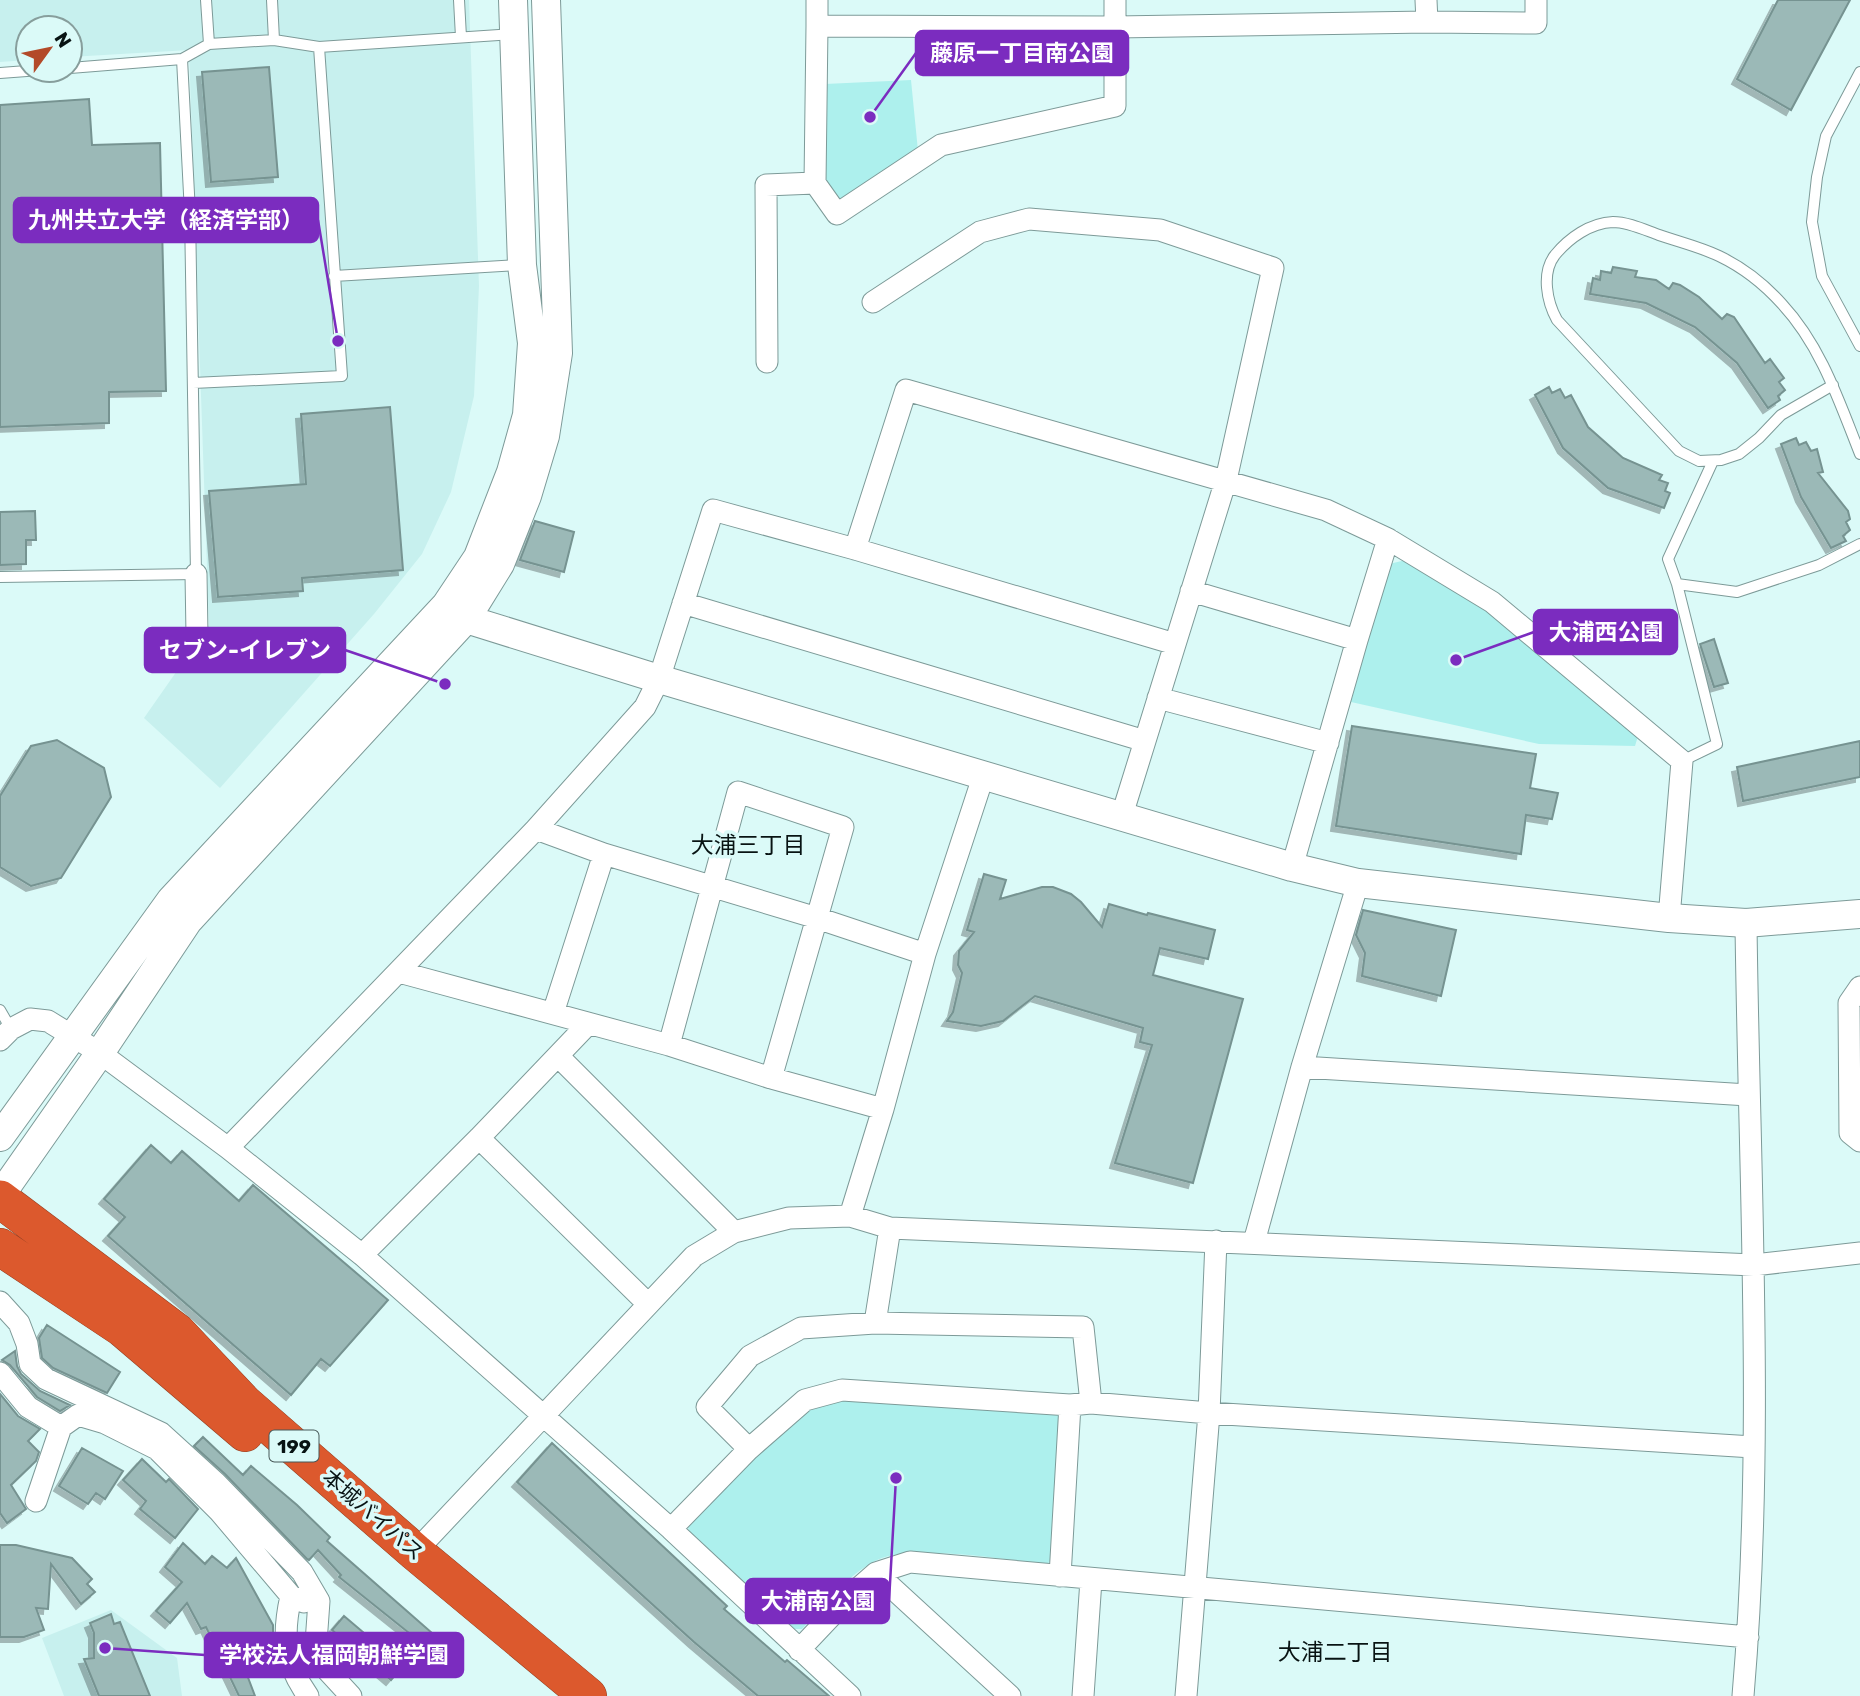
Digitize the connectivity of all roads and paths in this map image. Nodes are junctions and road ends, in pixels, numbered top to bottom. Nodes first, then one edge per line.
1 (206, 0) edge
2 (272, 0) edge
3 (458, 0) edge
4 (513, 0) edge
5 (545, 0) edge
6 (817, 0) edge
7 (1115, 0) edge
8 (1426, 0) edge
9 (1536, 0) edge
10 (1427, 22) junction
11 (817, 26) junction
12 (1116, 27) junction
13 (513, 34) junction
14 (461, 37) junction
15 (274, 40) junction
16 (209, 44) junction
17 (319, 47) junction
18 (182, 59) junction
19 (84, 67) edge
20 (1860, 72) edge
21 (815, 183) junction
22 (522, 265) junction
23 (334, 276) junction
24 (873, 302) dead end
25 (1860, 346) edge
26 (767, 362) dead end
27 (193, 383) junction
28 (1833, 385) junction
29 (1860, 453) edge
30 (1713, 461) junction
31 (1226, 480) junction
32 (1388, 539) junction
33 (1860, 544) edge
34 (855, 549) junction
35 (196, 574) junction
36 (0, 577) edge
37 (1676, 584) junction
38 (1191, 591) junction
39 (683, 603) junction
40 (456, 612) junction
41 (197, 635) dead end
42 (1357, 640) junction
43 (1175, 644) junction
44 (659, 679) junction
45 (1158, 698) junction
46 (1145, 741) junction
47 (1328, 743) junction
48 (1682, 761) junction
49 (984, 774) junction
50 (1122, 815) junction
51 (536, 829) junction
52 (604, 853) junction
53 (1292, 867) junction
54 (1358, 883) junction
55 (711, 885) junction
56 (1860, 914) edge
57 (817, 918) junction
58 (1669, 918) junction
59 (1746, 923) junction
60 (925, 954) junction
61 (399, 972) junction
62 (1860, 987) edge
63 (0, 1010) edge
64 (553, 1013) junction
65 (587, 1024) junction
66 (6, 1035) edge
67 (72, 1037) junction
68 (669, 1045) junction
69 (100, 1053) junction
70 (558, 1056) junction
71 (1302, 1067) junction
72 (771, 1078) junction
73 (1748, 1095) junction
74 (883, 1109) junction
75 (0, 1137) edge
76 (479, 1138) junction
77 (1860, 1142) edge
78 (228, 1148) junction
79 (0, 1198) edge
80 (850, 1216) junction
81 (890, 1228) junction
82 (734, 1232) junction
83 (1216, 1241) junction
84 (1254, 1242) junction
85 (0, 1247) edge
86 (1860, 1253) edge
87 (362, 1255) junction
88 (1754, 1265) junction
89 (0, 1302) edge
90 (648, 1304) junction
91 (875, 1323) junction
92 (0, 1373) edge
93 (1081, 1404) junction
94 (1209, 1412) junction
95 (542, 1416) junction
96 (61, 1427) junction
97 (1753, 1447) junction
98 (749, 1449) junction
99 (36, 1501) dead end
100 (671, 1529) junction
101 (415, 1552) junction
102 (876, 1573) junction
103 (1060, 1576) junction
104 (1091, 1580) junction
105 (1194, 1589) junction
106 (290, 1596) junction
107 (318, 1612) junction
108 (1748, 1637) junction
109 (799, 1650) junction
110 (307, 1696) edge
111 (351, 1696) edge
112 (551, 1696) edge
113 (588, 1696) edge
114 (850, 1696) edge
115 (1010, 1696) edge
116 (1083, 1696) edge
117 (1186, 1696) edge
118 (1744, 1696) edge

1 - 16 lane
2 - 15 lane
3 - 14 lane
4 - 13 street
5 - 40 street
6 - 11 street
7 - 12 street
8 - 10 street
9 - 10 street
10 - 12 street
11 - 12 street
11 - 21 street
12 - 21 street
13 - 14 lane
13 - 22 street
14 - 17 lane
15 - 16 lane
15 - 17 lane
16 - 18 lane
17 - 23 lane
18 - 19 lane
18 - 27 lane
20 - 25 lane
21 - 26 street
22 - 23 lane
22 - 40 street
23 - 27 lane
24 - 31 street
27 - 35 lane
28 - 29 lane
28 - 30 lane
28 - 30 lane
30 - 37 lane
31 - 32 street
31 - 34 street
31 - 38 street
32 - 42 street
32 - 48 street
33 - 37 lane
34 - 39 street
34 - 43 street
35 - 36 lane
35 - 41 street
37 - 48 lane
38 - 42 street
38 - 43 street
39 - 44 street
39 - 46 street
40 - 44 street
40 - 67 street
40 - 69 street
42 - 47 street
43 - 45 street
44 - 49 street
44 - 51 street
45 - 46 street
45 - 47 street
46 - 50 street
47 - 53 street
48 - 58 street
49 - 50 street
49 - 60 street
50 - 53 street
51 - 52 street
51 - 61 street
52 - 55 street
52 - 64 street
53 - 54 street
54 - 58 street
54 - 71 street
55 - 57 street
55 - 57 street
55 - 68 street
56 - 59 street
57 - 60 street
57 - 72 street
58 - 59 street
59 - 73 street
60 - 74 street
61 - 64 street
61 - 78 street
62 - 77 street
63 - 66 lane
64 - 65 street
65 - 68 street
65 - 70 street
66 - 67 street
67 - 69 street
67 - 75 street
68 - 72 street
69 - 78 street
69 - 79 street
70 - 76 street
70 - 82 street
71 - 73 street
71 - 84 street
72 - 74 street
73 - 88 street
74 - 80 street
76 - 87 street
76 - 90 street
78 - 87 street
79 - 101 highway, 本城バイパス / 199
80 - 81 street
80 - 82 street
81 - 83 street
81 - 91 street
82 - 90 street
83 - 84 street
83 - 94 street
84 - 88 street
85 - 112 highway, 本城バイパス / 199
86 - 88 street
87 - 95 street
88 - 97 street
89 - 107 street
90 - 95 street
91 - 93 street
91 - 98 street
92 - 96 street
93 - 94 street
93 - 98 street
93 - 103 street
94 - 97 street
94 - 105 street
95 - 100 street
95 - 101 street
96 - 99 street
96 - 106 street
97 - 108 street
98 - 100 street
100 - 109 street
101 - 113 highway, 本城バイパス / 199
102 - 103 street
102 - 109 street
102 - 115 street
103 - 104 street
104 - 105 street
104 - 116 street
105 - 108 street
105 - 117 street
106 - 107 street
106 - 110 street
107 - 111 street
108 - 118 street
109 - 114 street

